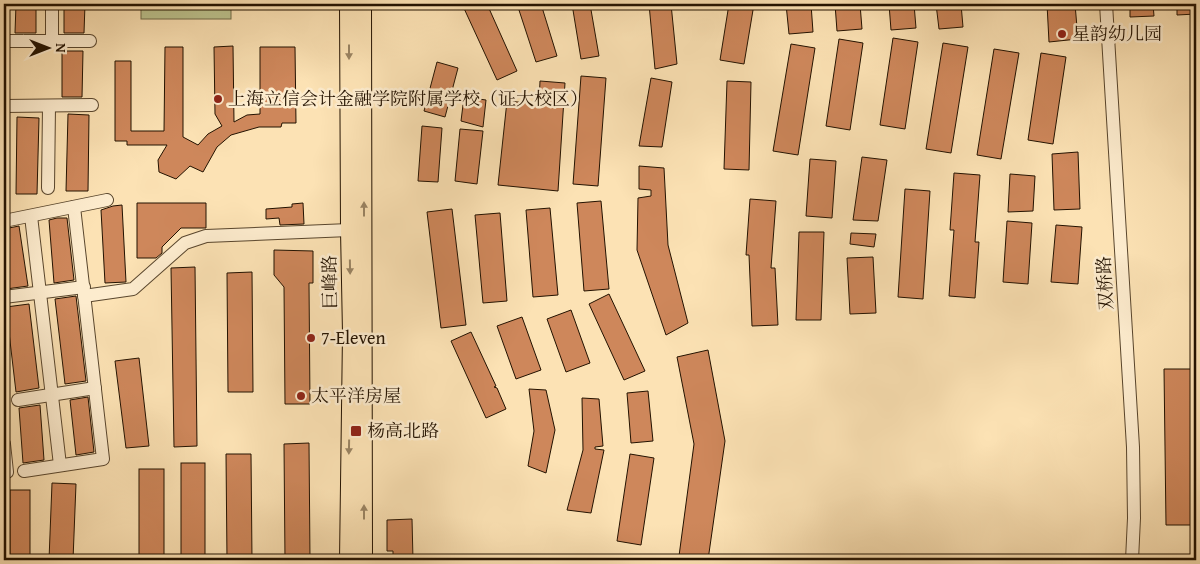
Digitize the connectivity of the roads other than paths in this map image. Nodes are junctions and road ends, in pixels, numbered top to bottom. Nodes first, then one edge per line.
1 (52, 4) edge
2 (348, 4) edge
3 (364, 4) edge
4 (1106, 4) edge
5 (4, 41) edge
6 (52, 41) junction
7 (90, 41) dead end
8 (92, 105) dead end
9 (4, 106) edge
10 (49, 106) junction
11 (48, 188) dead end
12 (93, 195) dead end
13 (106, 200) dead end
14 (74, 207) junction
15 (4, 213) edge
16 (31, 216) junction
17 (4, 222) edge
18 (349, 230) junction
19 (84, 292) junction
20 (40, 293) junction
21 (4, 297) edge
22 (95, 388) junction
23 (52, 395) junction
24 (18, 400) dead end
25 (4, 444) edge
26 (60, 466) junction
27 (24, 471) dead end
28 (4, 473) edge
29 (348, 560) edge
30 (364, 560) edge
31 (1132, 560) edge

1 - 6 street
2 -> 18 main road, 巨峰路
30 -> 3 main road, 巨峰路
4 - 31 street, 双桥路
5 - 6 street
6 - 7 street
8 - 10 street
9 - 10 street
10 - 11 street
12 - 15 street
13 - 14 street
14 - 16 street
14 - 19 street
16 - 17 street
16 - 20 street
18 - 19 street
18 -> 29 main road, 巨峰路
19 - 20 street
19 - 22 street
20 - 21 street
20 - 23 street
22 - 23 street
22 - 26 street
23 - 24 street
23 - 26 street
25 - 28 street
26 - 27 street

